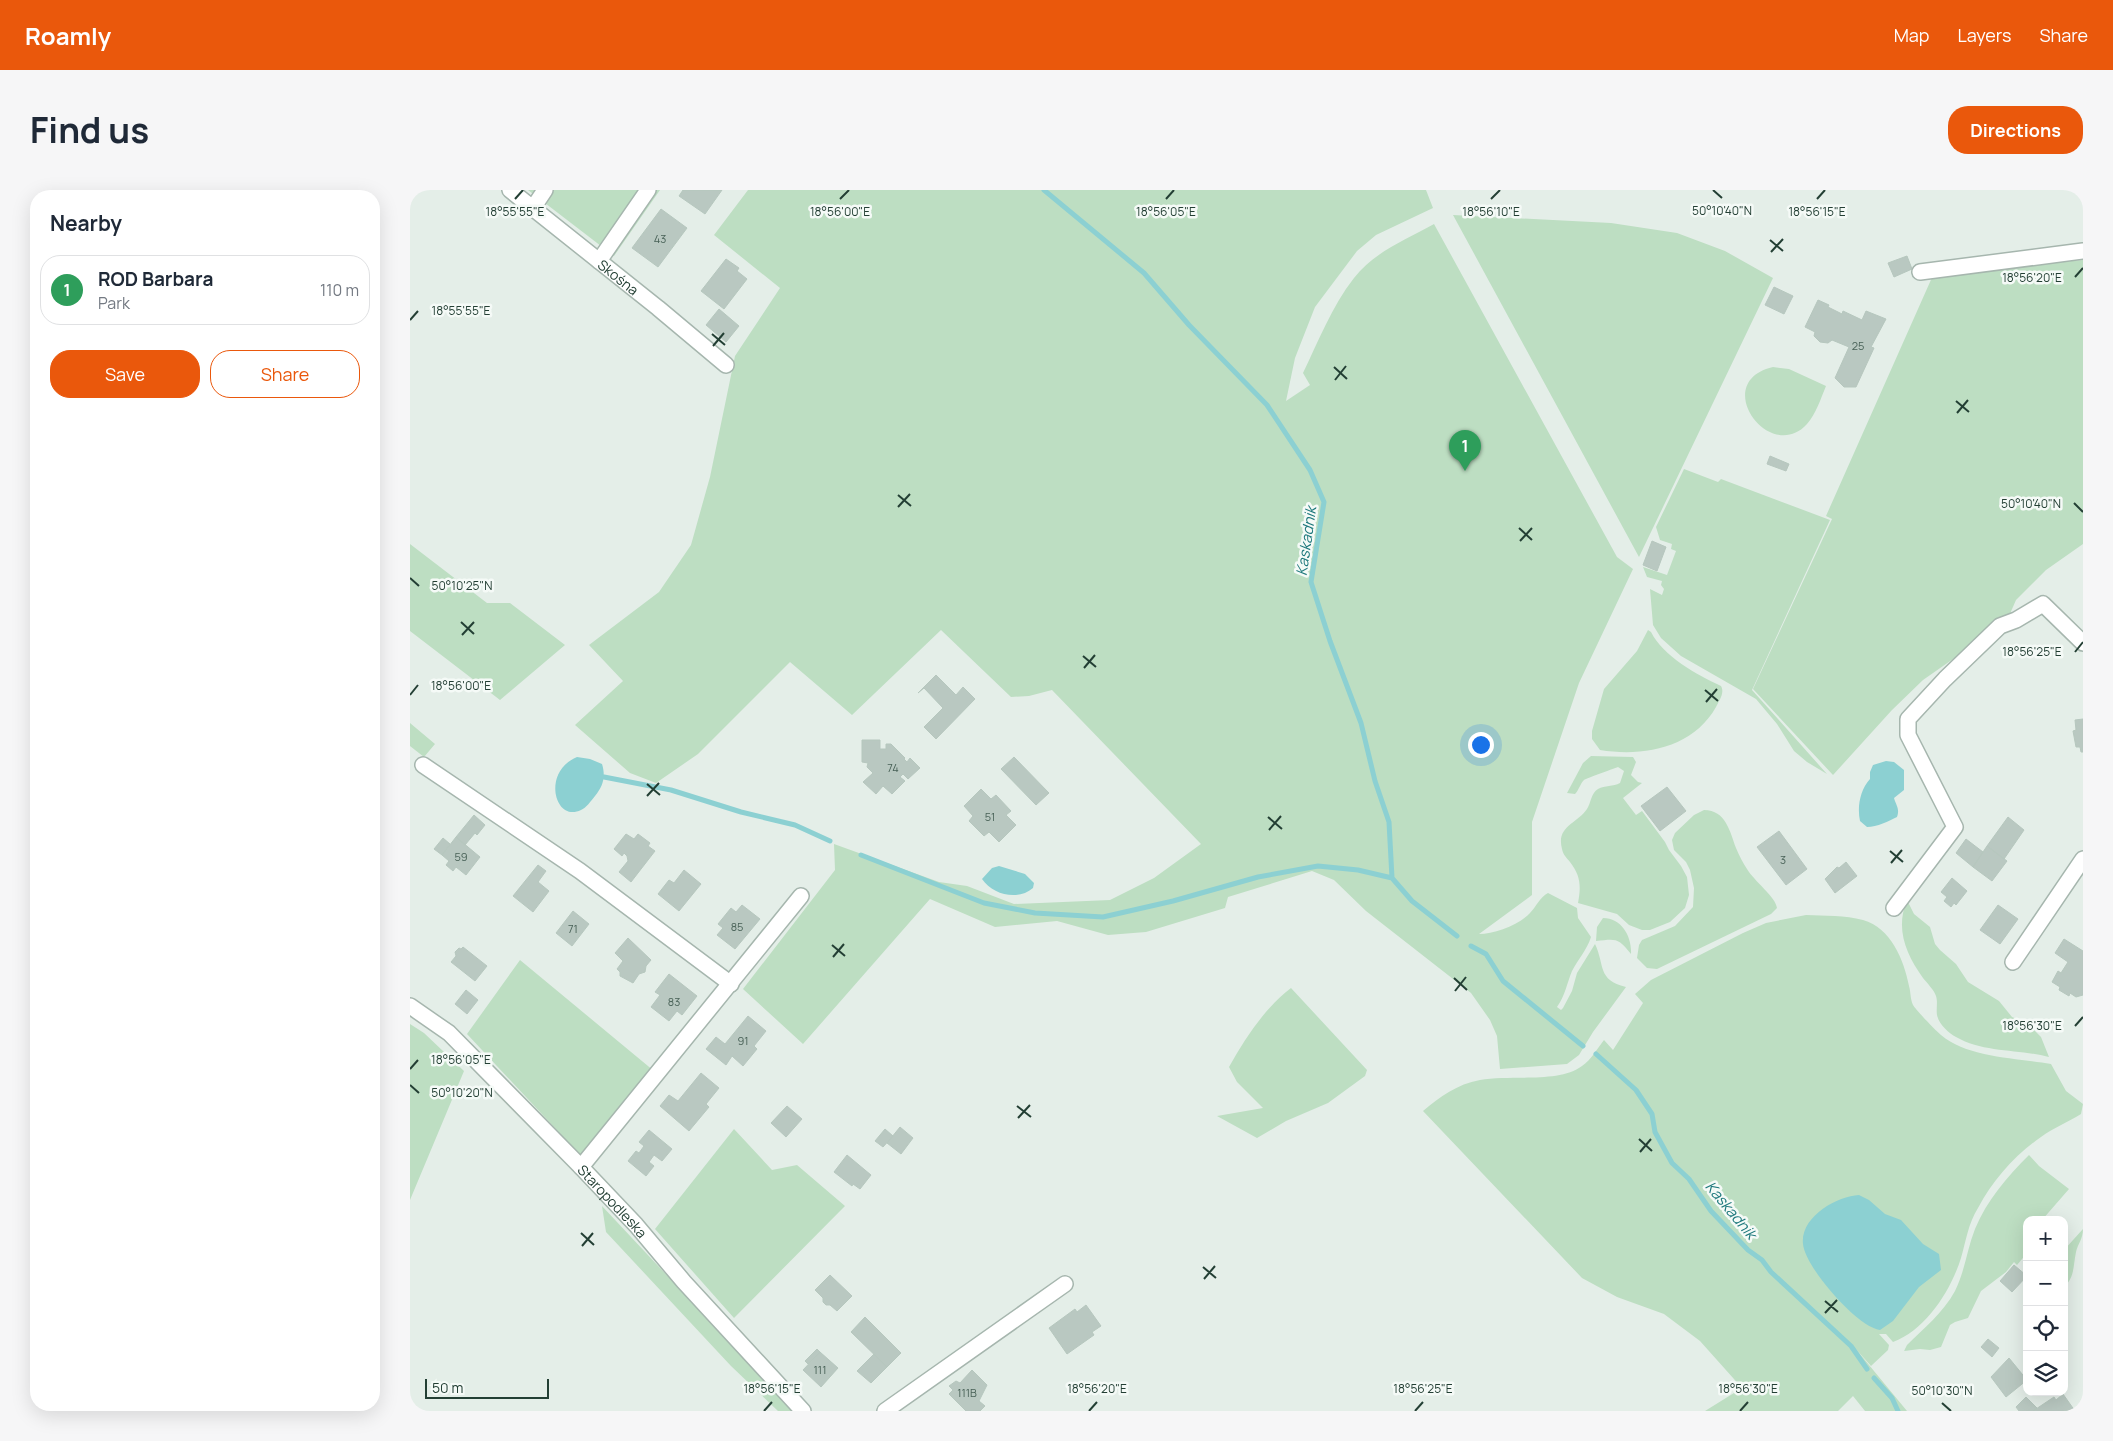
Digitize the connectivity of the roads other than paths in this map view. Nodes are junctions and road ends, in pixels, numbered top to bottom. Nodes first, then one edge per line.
1 (510, 190) edge
2 (545, 190) edge
3 (648, 190) edge
4 (532, 208) junction
5 (2083, 251) edge
6 (599, 261) junction
7 (1920, 272) dead end
8 (726, 365) dead end
9 (2083, 643) edge
10 (423, 765) dead end
11 (2083, 859) edge
12 (801, 896) dead end
13 (1894, 908) dead end
14 (2013, 962) dead end
15 (731, 984) junction
16 (410, 1006) edge
17 (581, 1167) junction
18 (1065, 1284) dead end
19 (803, 1411) edge
20 (885, 1411) edge

1 - 4 street, Skośna
2 - 4 street
3 - 6 street
4 - 6 street, Skośna
5 - 7 street
6 - 8 street, Skośna
9 - 13 street
10 - 15 street
11 - 14 street
12 - 15 street
15 - 17 street
16 - 17 street, Staropodleska
17 - 19 street, Staropodleska
18 - 20 street

